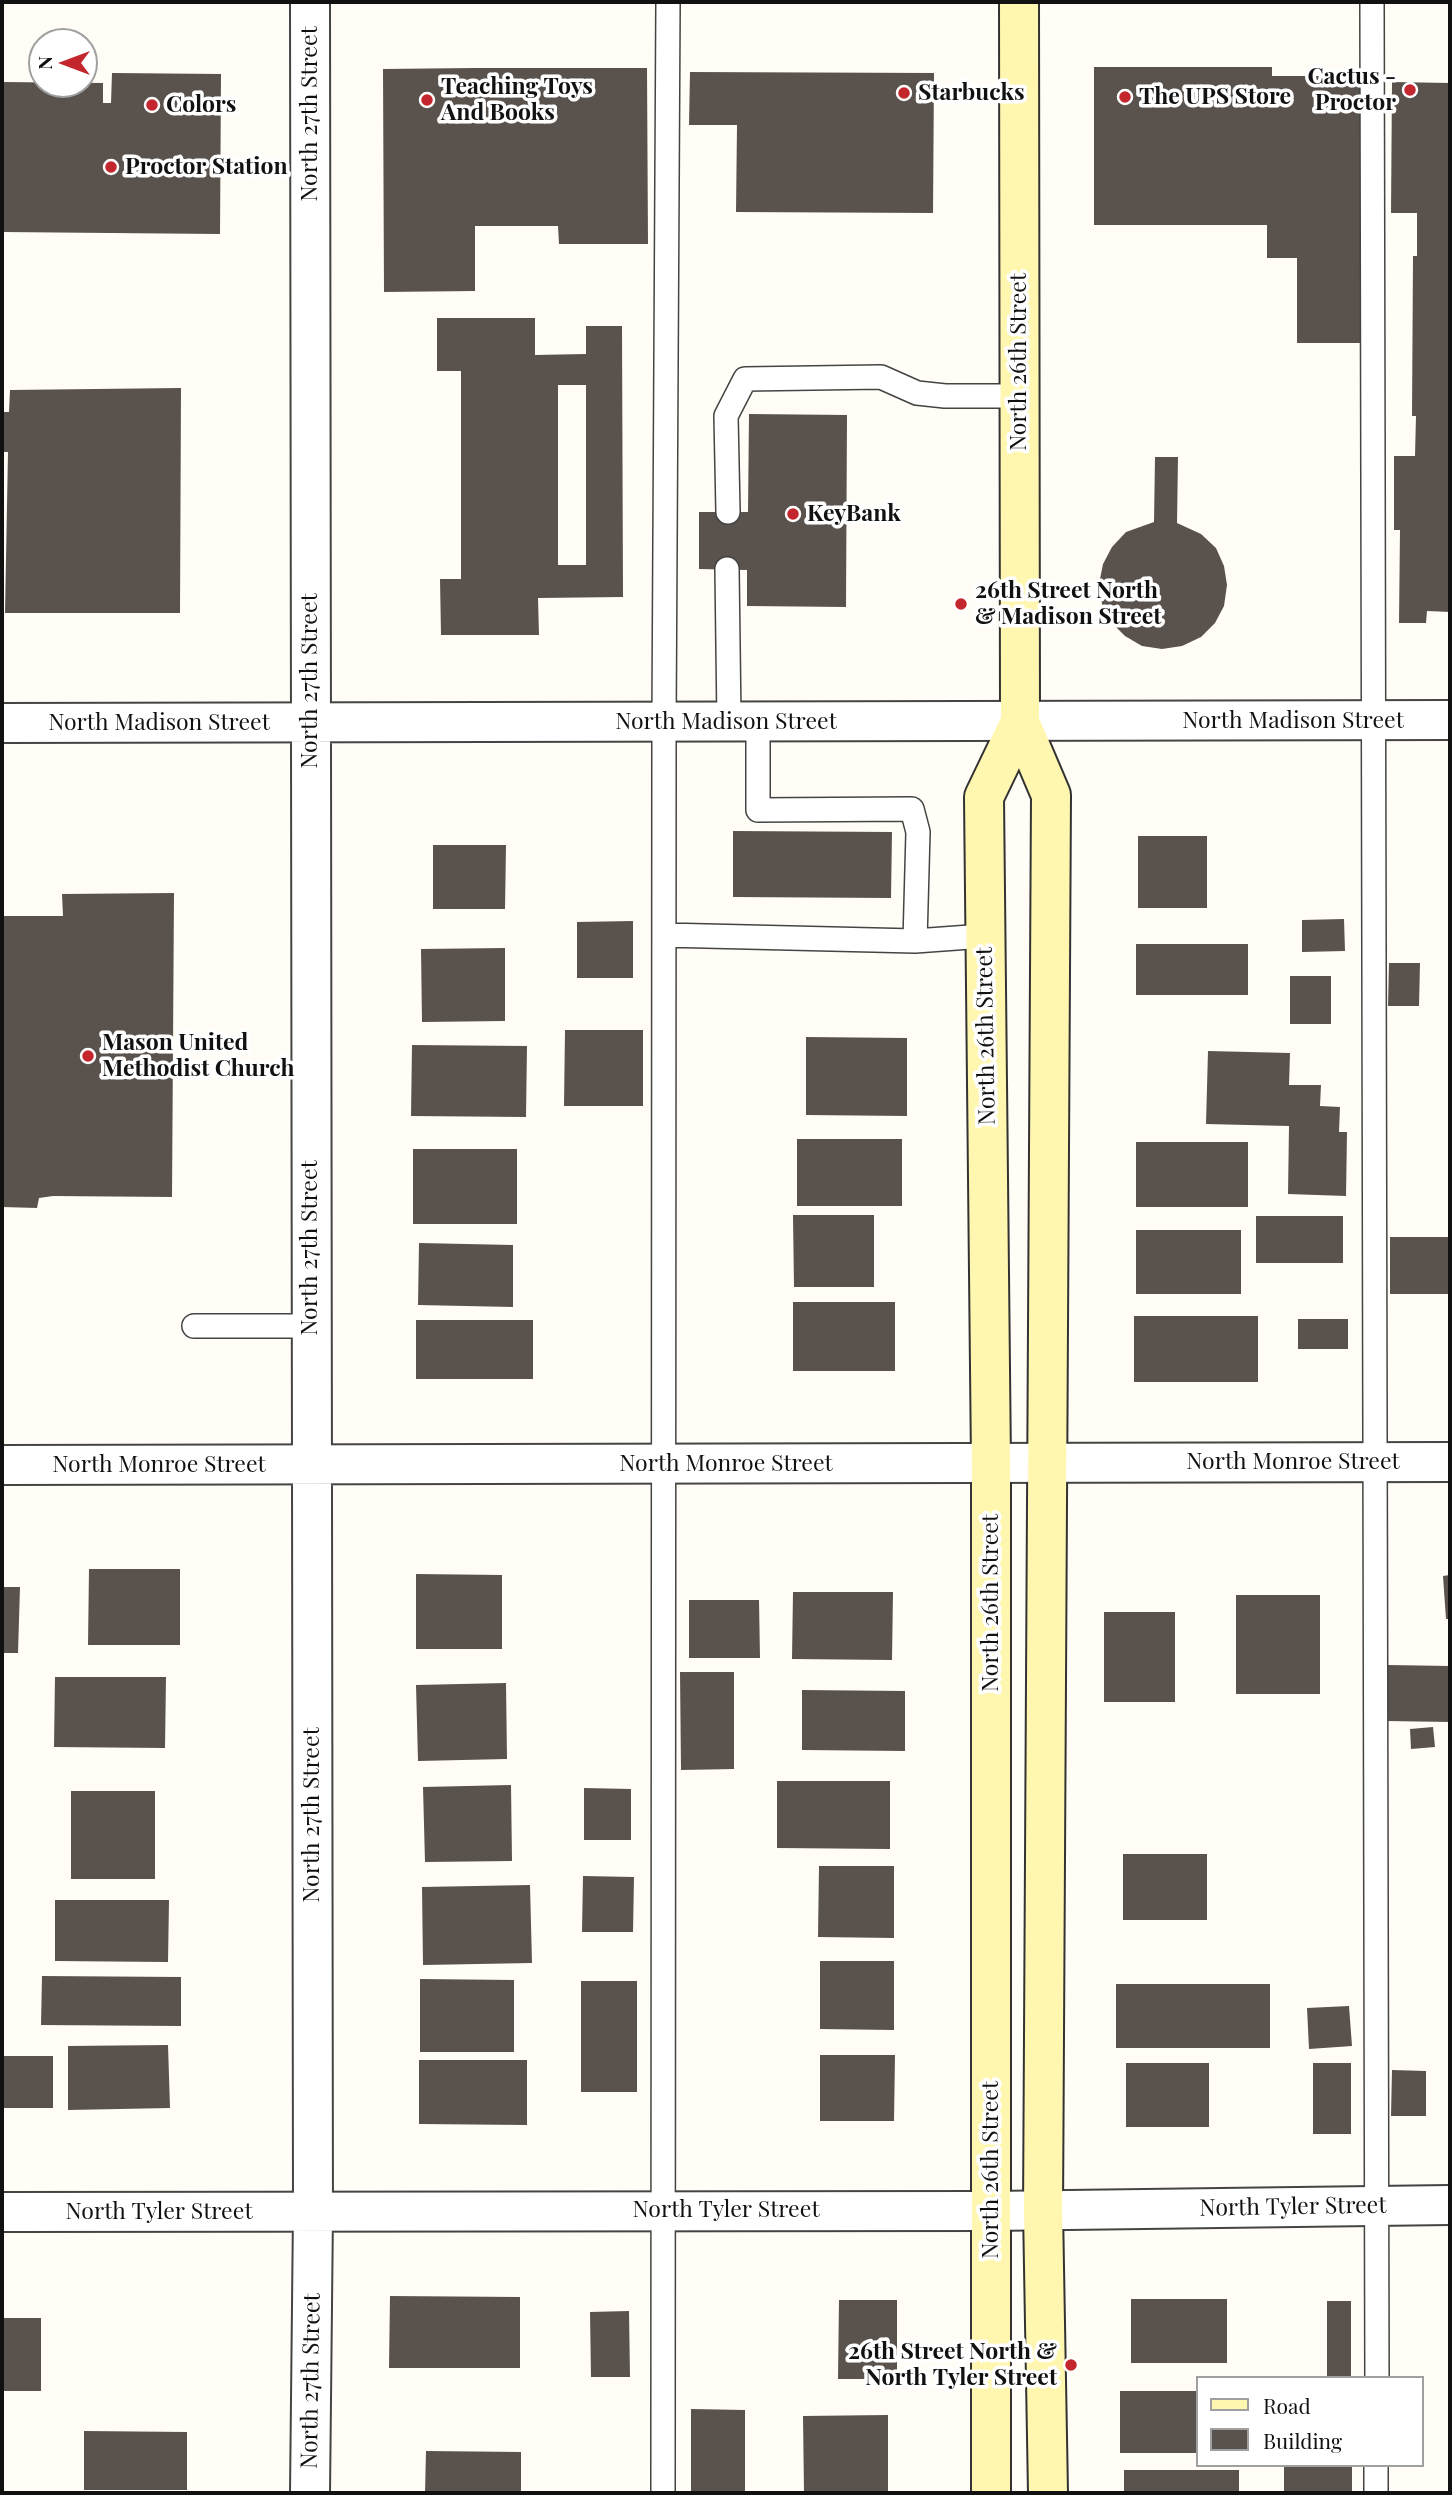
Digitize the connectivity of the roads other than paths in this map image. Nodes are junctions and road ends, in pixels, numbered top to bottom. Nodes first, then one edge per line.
1 (310, 2) edge
2 (668, 2) edge
3 (1019, 2) edge
4 (1372, 2) edge
5 (1018, 396) junction
6 (728, 512) dead end
7 (727, 569) dead end
8 (1450, 720) edge
9 (1372, 721) junction
10 (664, 722) junction
11 (744, 722) junction
12 (1020, 722) junction
13 (2, 723) edge
14 (310, 723) junction
15 (664, 935) junction
16 (985, 936) junction
17 (915, 941) junction
18 (194, 1326) dead end
19 (310, 1326) junction
20 (1450, 1462) edge
21 (991, 1463) junction
22 (1046, 1463) junction
23 (1375, 1463) junction
24 (662, 1464) junction
25 (2, 1465) edge
26 (310, 1465) junction
27 (1450, 2205) edge
28 (1378, 2206) junction
29 (664, 2209) junction
30 (1043, 2210) junction
31 (313, 2211) junction
32 (990, 2211) junction
33 (2, 2212) edge
34 (1377, 2376) edge
35 (1376, 2467) edge
36 (310, 2493) edge
37 (663, 2493) edge
38 (991, 2493) edge
39 (1048, 2493) edge
40 (1376, 2493) edge

1 - 14 street, North 27th Street
2 - 10 lane
3 - 5 street, North 26th Street
4 - 9 lane
5 - 6 lane
5 - 12 street, North 26th Street
7 - 11 lane
8 - 9 street, North Madison Street
9 - 12 street, North Madison Street
9 - 23 lane
10 - 11 street, North Madison Street
10 - 14 street, North Madison Street
10 - 15 lane
11 - 12 street, North Madison Street
11 - 17 lane
12 - 16 street, North 26th Street
12 - 22 street, North 26th Street
13 - 14 street, North Madison Street
14 - 19 street, North 27th Street
15 - 17 lane
15 - 24 lane
16 - 17 lane
16 - 21 street, North 26th Street
18 - 19 lane
19 - 26 street, North 27th Street
20 - 23 street, North Monroe Street
21 - 22 street, North Monroe Street
21 - 24 street, North Monroe Street
21 - 32 street, North 26th Street
22 - 23 street, North Monroe Street
22 - 30 street, North 26th Street
23 - 28 lane
24 - 26 street, North Monroe Street
24 - 29 lane
25 - 26 street, North Monroe Street
26 - 31 street, North 27th Street
27 - 28 street, North Tyler Street
28 - 30 street, North Tyler Street
28 - 34 lane
29 - 31 street, North Tyler Street
29 - 32 street, North Tyler Street
29 - 37 lane
30 - 32 street, North Tyler Street
30 - 39 street, North 26th Street
31 - 33 street, North Tyler Street
31 - 36 street, North 27th Street
32 - 38 street, North 26th Street
35 - 40 lane

